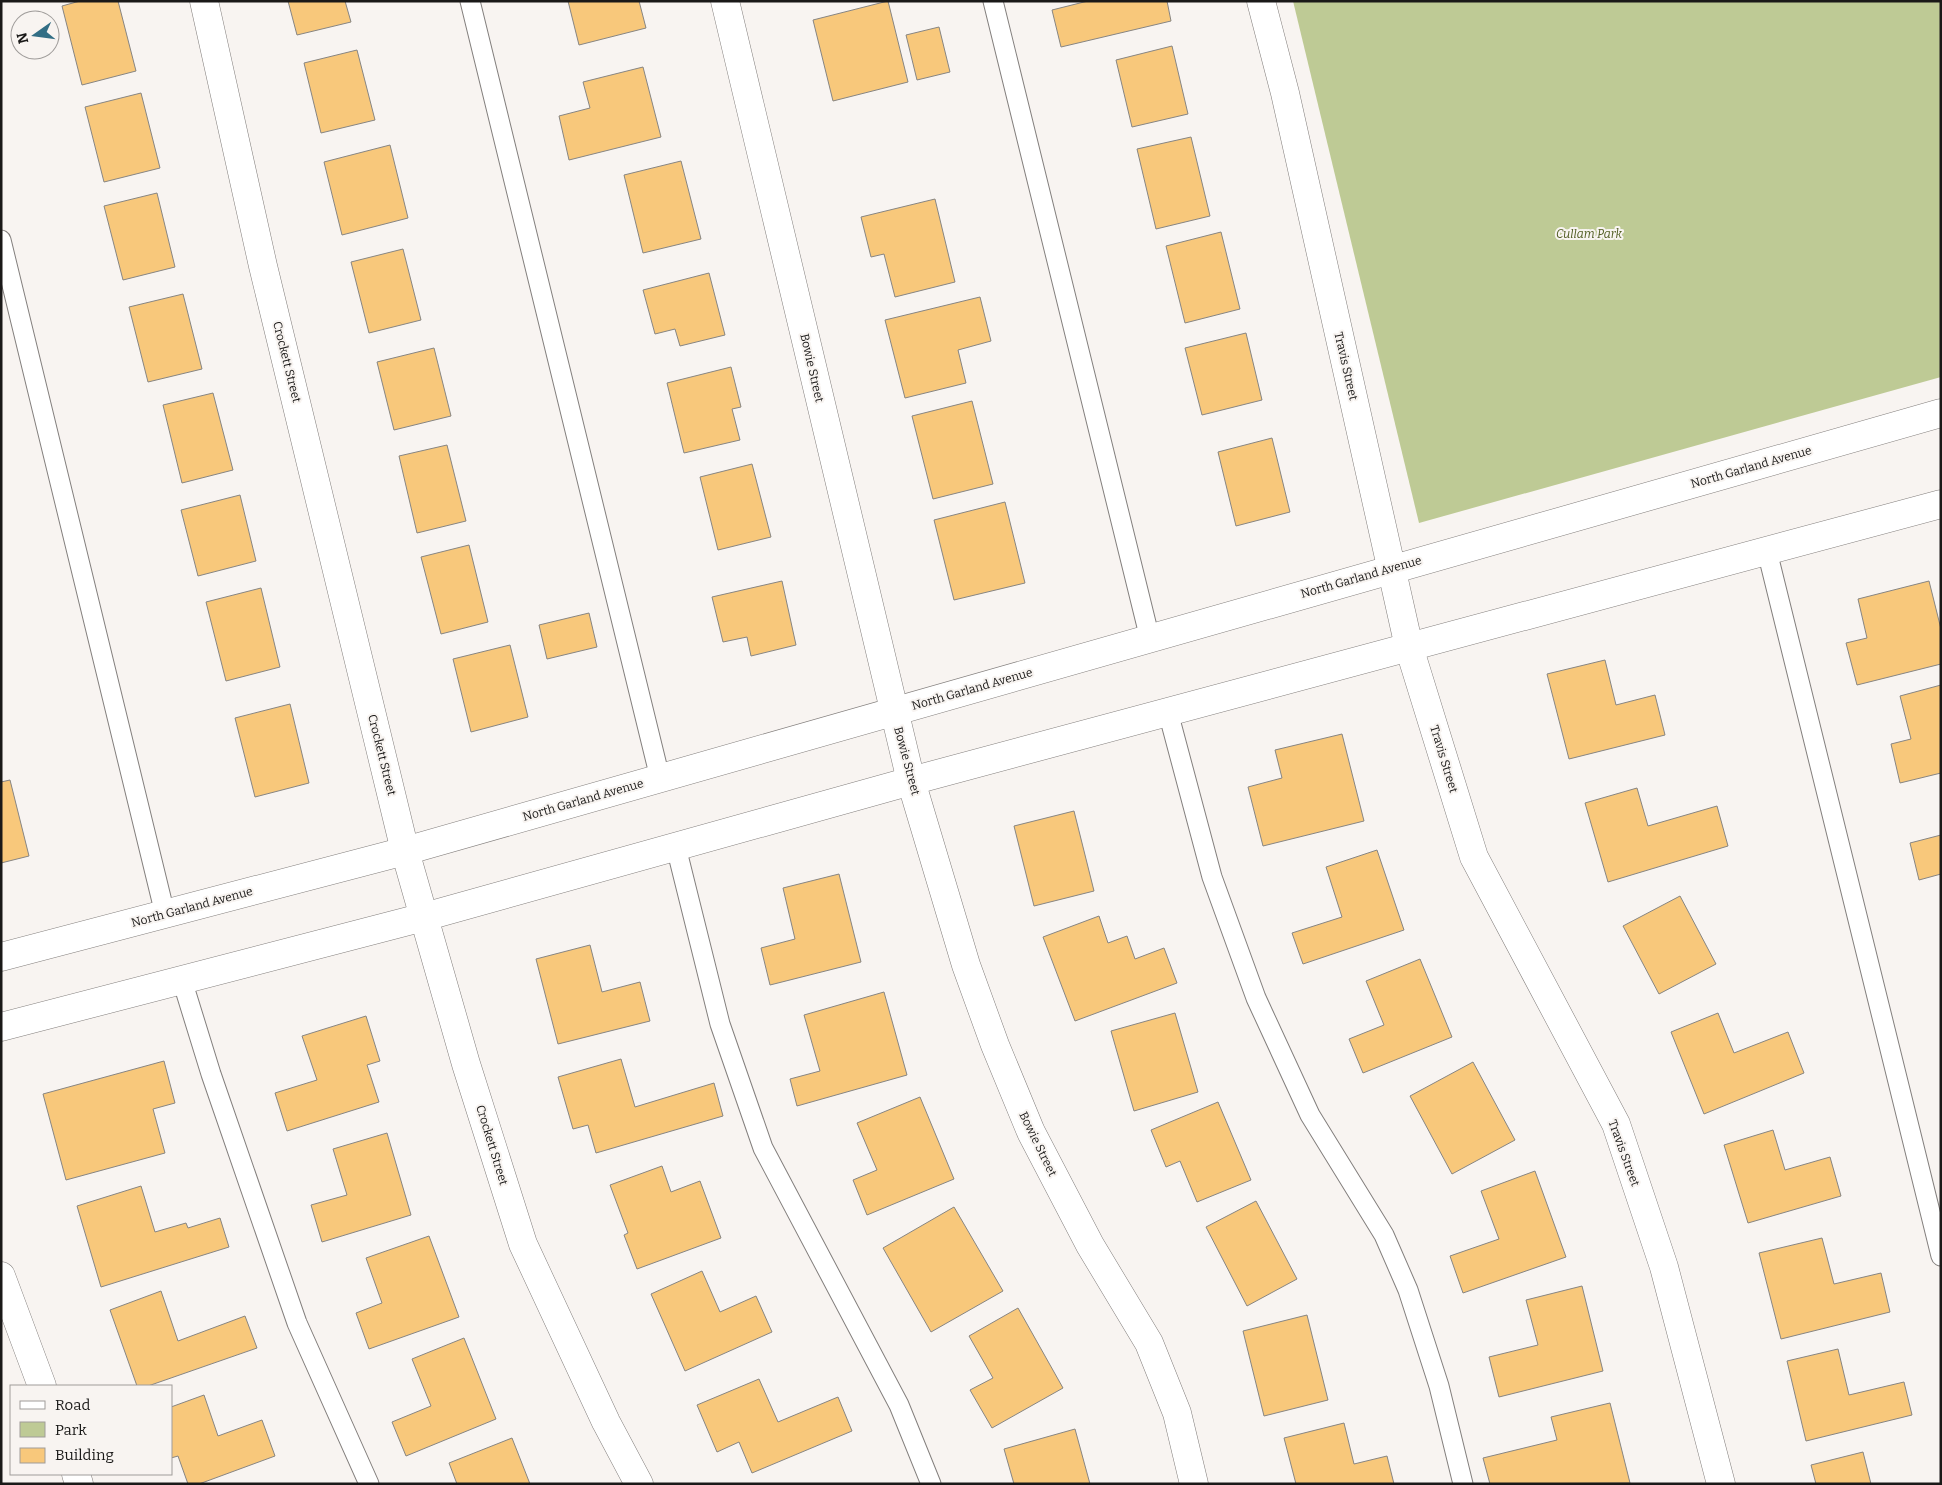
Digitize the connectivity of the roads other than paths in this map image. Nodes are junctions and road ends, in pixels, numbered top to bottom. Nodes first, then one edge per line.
1 (204, 1) edge
2 (470, 1) edge
3 (726, 1) edge
4 (993, 1) edge
5 (1261, 1) edge
6 (1, 240) edge
7 (1941, 413) edge
8 (1941, 504) edge
9 (1767, 551) junction
10 (1391, 569) junction
11 (1150, 639) junction
12 (1409, 647) junction
13 (894, 711) junction
14 (1168, 712) junction
15 (660, 778) junction
16 (911, 781) junction
17 (676, 847) junction
18 (405, 850) junction
19 (165, 914) junction
20 (424, 917) junction
21 (1, 957) edge
22 (182, 980) junction
23 (1, 1027) edge
24 (1941, 1256) edge
25 (1, 1276) edge
26 (42, 1385) edge
27 (369, 1484) edge
28 (639, 1484) edge
29 (931, 1484) edge
30 (1194, 1484) edge
31 (1463, 1484) edge
32 (1721, 1484) edge

1 - 18 street, Crockett Street
2 - 15 lane
3 - 13 street, Bowie Street
4 - 11 lane
5 - 10 street, Travis Street
6 - 19 lane
7 - 10 street, North Garland Avenue
8 - 9 street
9 - 12 street
9 - 24 lane
10 - 11 street, North Garland Avenue
10 - 12 street, Travis Street
11 - 13 street, North Garland Avenue
12 - 14 street
12 - 32 street, Travis Street
13 - 15 street, North Garland Avenue
13 - 16 street, Bowie Street
14 - 16 street
14 - 31 lane
15 - 18 street, North Garland Avenue
16 - 17 street
16 - 30 street, Bowie Street
17 - 20 street
17 - 29 lane
18 - 19 street, North Garland Avenue
18 - 20 street, Crockett Street
19 - 21 street, North Garland Avenue
20 - 22 street
20 - 28 street, Crockett Street
22 - 23 street
22 - 27 lane
25 - 26 street

